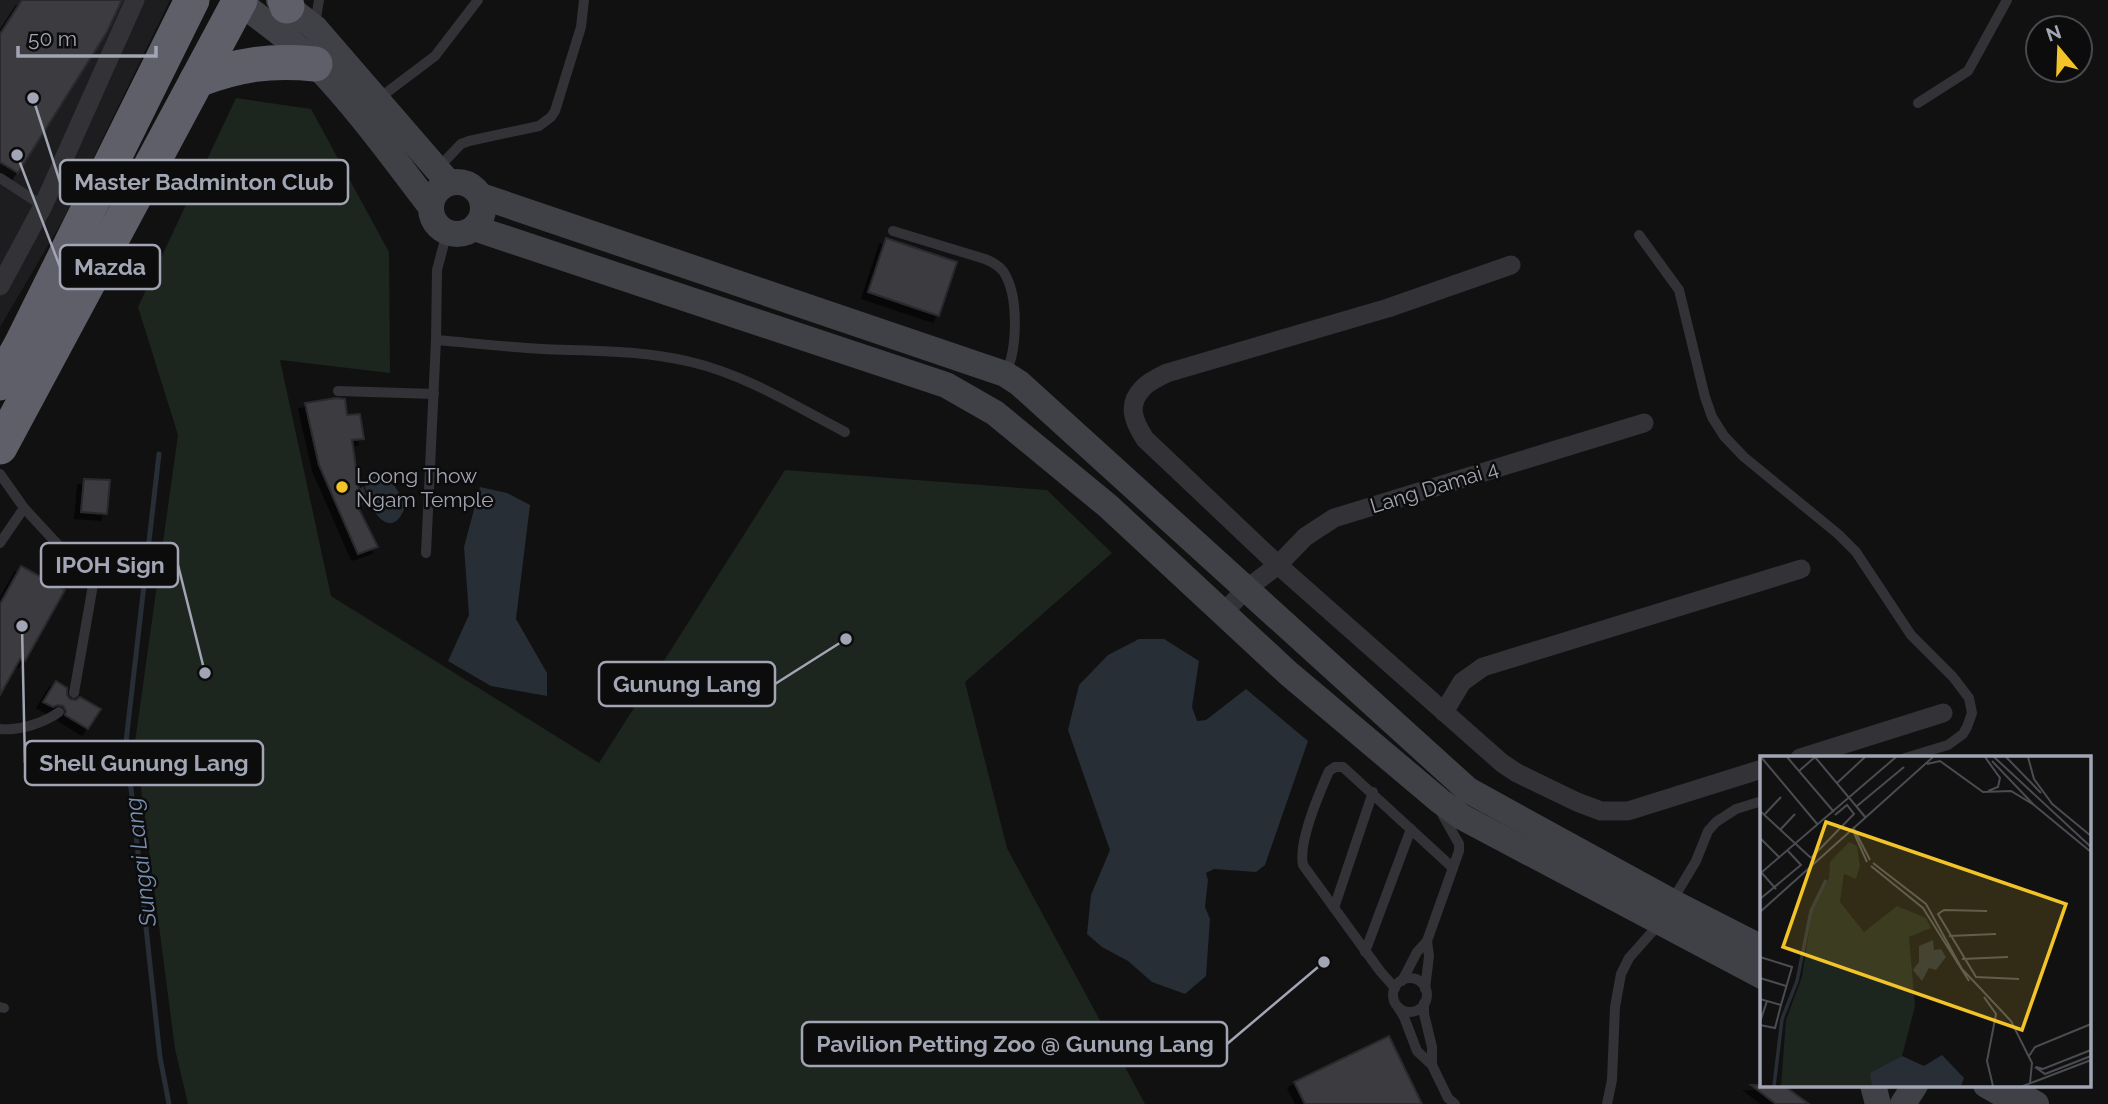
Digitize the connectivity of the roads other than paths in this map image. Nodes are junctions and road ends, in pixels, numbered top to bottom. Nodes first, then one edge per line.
1 (135, 0) edge
2 (192, 0) edge
3 (478, 0) edge
4 (584, 0) edge
5 (2007, 0) edge
6 (239, 1) edge
7 (293, 2) edge
8 (315, 64) junction
9 (197, 79) junction
10 (378, 100) junction
11 (1918, 103) dead end
12 (443, 176) junction
13 (0, 178) edge
14 (481, 196) junction
15 (43, 206) junction
16 (431, 207) junction
17 (474, 228) junction
18 (893, 230) dead end
19 (447, 232) junction
20 (1639, 235) dead end
21 (1511, 265) dead end
22 (0, 286) edge
23 (10, 340) edge
24 (436, 340) junction
25 (1005, 374) junction
26 (0, 383) edge
27 (338, 391) dead end
28 (433, 394) junction
29 (1644, 423) dead end
30 (845, 432) dead end
31 (0, 447) edge
32 (0, 474) edge
33 (24, 508) junction
34 (0, 543) edge
35 (426, 552) dead end
36 (1278, 565) junction
37 (1801, 569) dead end
38 (1245, 590) junction
39 (1223, 613) junction
40 (74, 693) dead end
41 (59, 712) dead end
42 (1444, 712) junction
43 (1943, 713) dead end
44 (0, 729) edge
45 (1806, 756) edge
46 (1911, 756) edge
47 (1760, 770) edge
48 (1373, 792) junction
49 (1440, 801) junction
50 (1760, 802) edge
51 (1411, 829) junction
52 (1453, 868) junction
53 (1334, 908) junction
54 (1666, 912) junction
55 (1427, 941) junction
56 (1760, 946) edge
57 (1366, 952) junction
58 (1760, 975) edge
59 (1398, 984) junction
60 (1425, 989) junction
61 (1424, 1003) junction
62 (1398, 1007) junction
63 (1432, 1065) junction
64 (1873, 1086) edge
65 (1914, 1086) edge
66 (1988, 1086) edge
67 (2029, 1096) edge
68 (1455, 1104) edge
69 (1607, 1104) edge
70 (1878, 1104) edge
71 (1903, 1104) edge

1 - 15 street
2 - 23 highway
3 - 10 lane
4 - 12 lane
5 - 11 lane
6 - 8 street
6 - 9 highway
7 - 10 street
8 - 9 highway
8 - 16 street
9 - 31 highway
10 - 12 street
12 - 14 street
12 - 16 street
13 - 15 lane
14 - 17 street
14 - 25 street
15 - 22 street
16 - 19 street
17 - 19 street
17 - 39 street
18 - 25 lane
19 - 24 lane
20 - 46 lane
21 - 36 street
23 - 26 highway
24 - 28 lane
24 - 30 lane
25 - 38 street
27 - 28 lane
28 - 35 lane
29 - 36 street, Lang Damai 4
32 - 33 lane
33 - 34 lane
33 - 40 lane
36 - 38 street, Lang Damai 4
36 - 42 street
37 - 42 street
38 - 39 street, Lang Damai 4
38 - 54 street
39 - 49 street
41 - 44 lane
42 - 47 street
43 - 45 street
48 - 51 lane
48 - 53 lane
48 - 53 lane
49 - 52 lane
49 - 54 street
50 - 54 lane
51 - 52 lane
51 - 57 lane
52 - 55 lane
53 - 57 lane
54 - 56 street
54 - 58 street
54 - 69 lane
55 - 59 lane
55 - 60 lane
57 - 59 lane
59 - 60 lane
59 - 62 lane
60 - 61 lane
61 - 62 lane
61 - 63 lane
62 - 63 lane
63 - 68 lane
64 - 70 street
65 - 71 street
66 - 67 street

